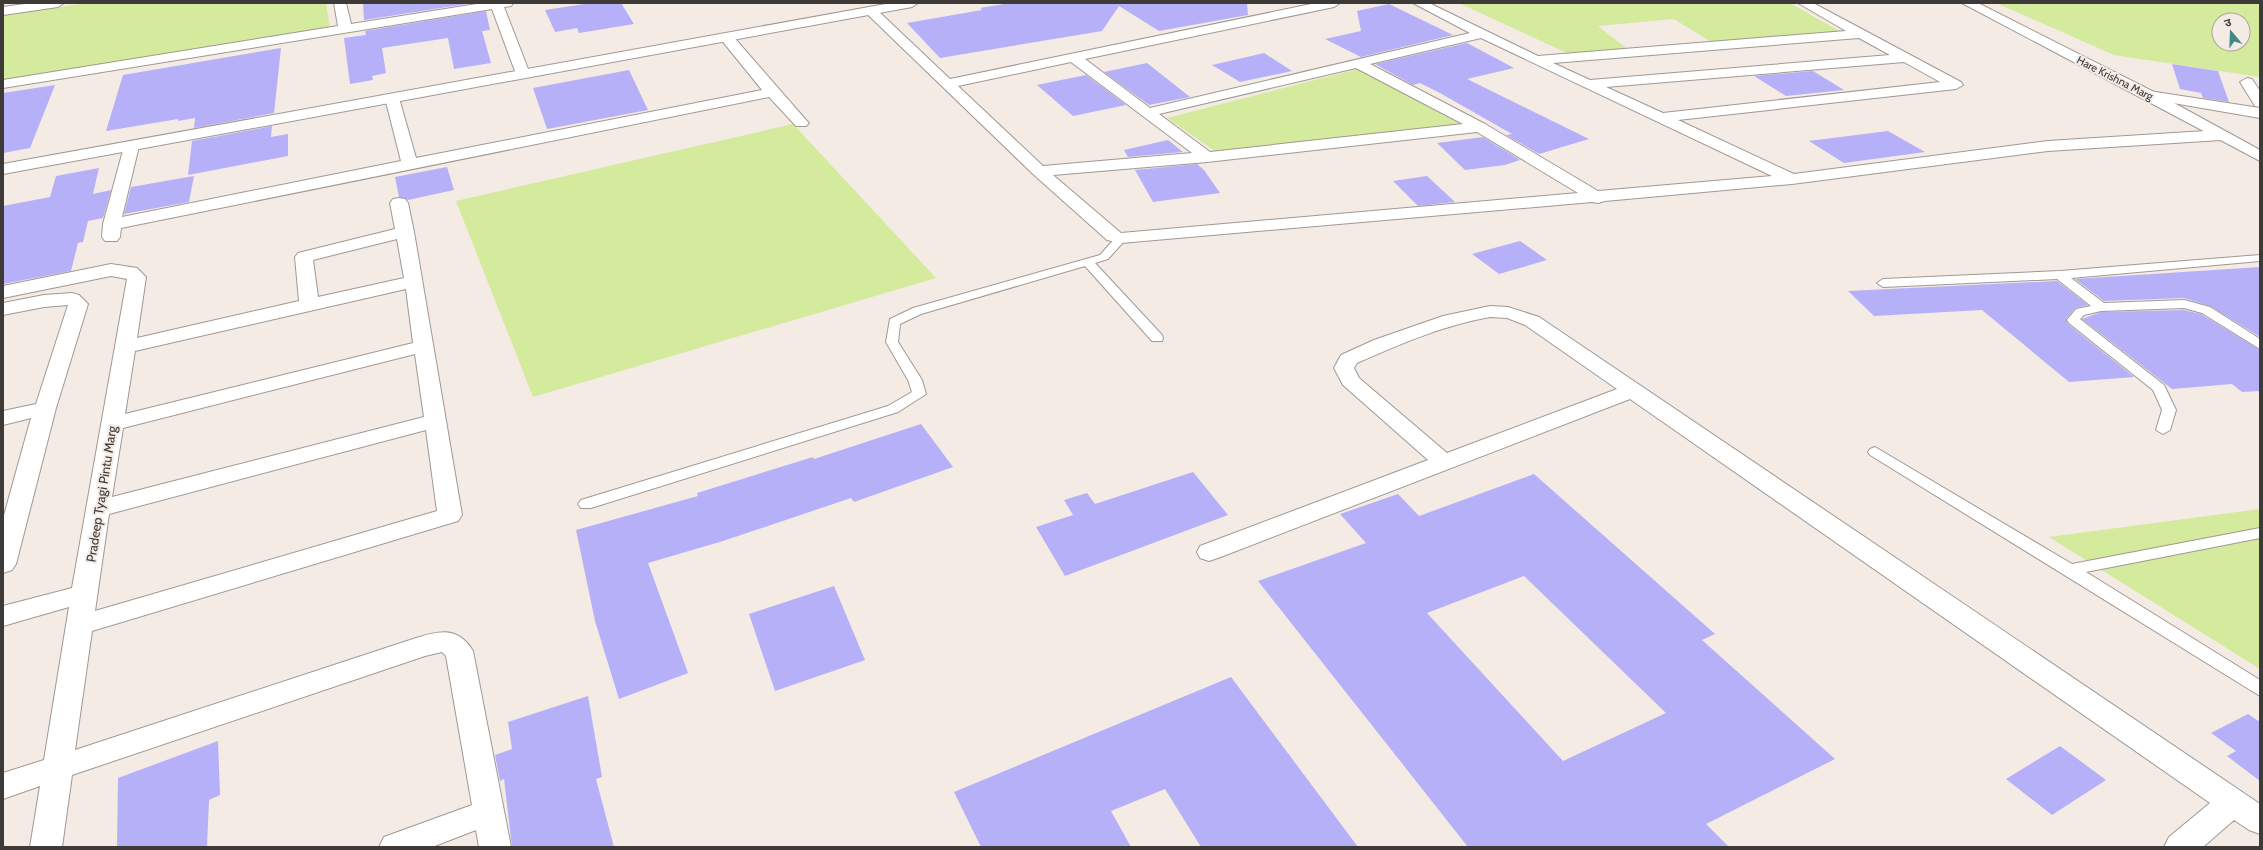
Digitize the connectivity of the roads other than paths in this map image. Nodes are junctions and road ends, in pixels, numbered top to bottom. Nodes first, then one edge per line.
1 (58, 3) edge
2 (340, 3) edge
3 (912, 3) edge
4 (1334, 3) edge
5 (1419, 3) edge
6 (1804, 3) edge
7 (1968, 3) edge
8 (500, 4) edge
9 (3, 11) edge
10 (870, 11) junction
11 (345, 29) junction
12 (1482, 34) junction
13 (1861, 34) junction
14 (726, 37) junction
15 (1074, 58) junction
16 (1906, 58) junction
17 (1536, 60) junction
18 (1357, 63) junction
19 (523, 74) junction
20 (2247, 82) dead end
21 (3, 84) edge
22 (948, 84) junction
23 (1587, 84) junction
24 (772, 92) junction
25 (2149, 95) junction
26 (392, 98) junction
27 (2260, 103) edge
28 (1146, 113) junction
29 (2260, 113) edge
30 (1660, 118) junction
31 (801, 123) dead end
32 (1480, 127) junction
33 (2221, 135) junction
34 (131, 146) junction
35 (2260, 156) edge
36 (1207, 157) junction
37 (410, 165) junction
38 (3, 169) edge
39 (1039, 171) junction
40 (1792, 180) junction
41 (1598, 198) junction
42 (399, 203) dead end
43 (405, 232) junction
44 (1121, 238) junction
45 (2260, 258) edge
46 (1088, 262) junction
47 (2060, 275) junction
48 (414, 281) junction
49 (1883, 283) dead end
50 (3, 292) edge
51 (309, 305) junction
52 (2101, 307) junction
53 (3, 309) edge
54 (1157, 338) dead end
55 (2260, 345) edge
56 (424, 346) junction
57 (125, 347) junction
58 (1634, 390) junction
59 (45, 408) junction
60 (3, 418) edge
61 (436, 421) junction
62 (112, 424) junction
63 (2163, 430) dead end
64 (1875, 452) dead end
65 (1445, 463) junction
66 (586, 504) dead end
67 (98, 509) junction
68 (2260, 533) edge
69 (1209, 552) dead end
70 (3, 564) edge
71 (2070, 570) junction
72 (84, 594) junction
73 (3, 616) edge
74 (80, 625) junction
75 (2260, 689) edge
76 (58, 767) junction
77 (3, 786) edge
78 (2234, 803) junction
79 (489, 812) junction
80 (2260, 821) edge
81 (46, 847) edge
82 (395, 847) edge
83 (495, 847) edge
84 (2180, 847) edge

1 - 9 street
2 - 11 street
3 - 10 street
4 - 15 street
5 - 12 street
6 - 13 street
7 - 25 street, Hare Krishna Marg
8 - 11 street
8 - 19 street
10 - 14 street
10 - 22 street
11 - 21 street
12 - 17 street
12 - 18 street
13 - 16 street
13 - 17 street
14 - 19 street
14 - 24 street
15 - 22 street
15 - 28 street
16 - 23 street
16 - 30 street
17 - 23 street
18 - 28 street
18 - 32 street
19 - 26 street
20 - 27 street
22 - 39 street
23 - 30 street
24 - 31 street
24 - 37 street
25 - 29 street
25 - 33 street, Hare Krishna Marg
26 - 34 street
26 - 37 street
28 - 36 street
30 - 40 street
32 - 36 street
32 - 41 street
33 - 35 street, Hare Krishna Marg
33 - 40 street
34 - 37 street
34 - 38 street
36 - 39 street
39 - 44 street
40 - 41 street
41 - 44 street
42 - 43 street
43 - 48 street
43 - 51 street
44 - 46 lane
45 - 47 lane
46 - 54 lane
46 - 66 lane
47 - 49 lane
47 - 52 lane
48 - 51 street
48 - 56 street
50 - 57 street, Pradeep Tyagi Pintu Marg
51 - 57 street
52 - 55 lane
52 - 63 lane
53 - 59 street
56 - 61 street
56 - 62 street
57 - 62 street, Pradeep Tyagi Pintu Marg
58 - 65 street
58 - 65 street
58 - 78 street
59 - 60 street
59 - 70 street
61 - 67 street
61 - 74 street
62 - 67 street, Pradeep Tyagi Pintu Marg
64 - 71 lane
65 - 69 street
67 - 72 street, Pradeep Tyagi Pintu Marg
68 - 71 lane
71 - 75 lane
72 - 73 street
72 - 74 street, Pradeep Tyagi Pintu Marg
74 - 76 street, Pradeep Tyagi Pintu Marg
76 - 77 street
76 - 79 street
76 - 81 street, Pradeep Tyagi Pintu Marg
78 - 80 street
78 - 84 street
79 - 82 street
79 - 83 street

